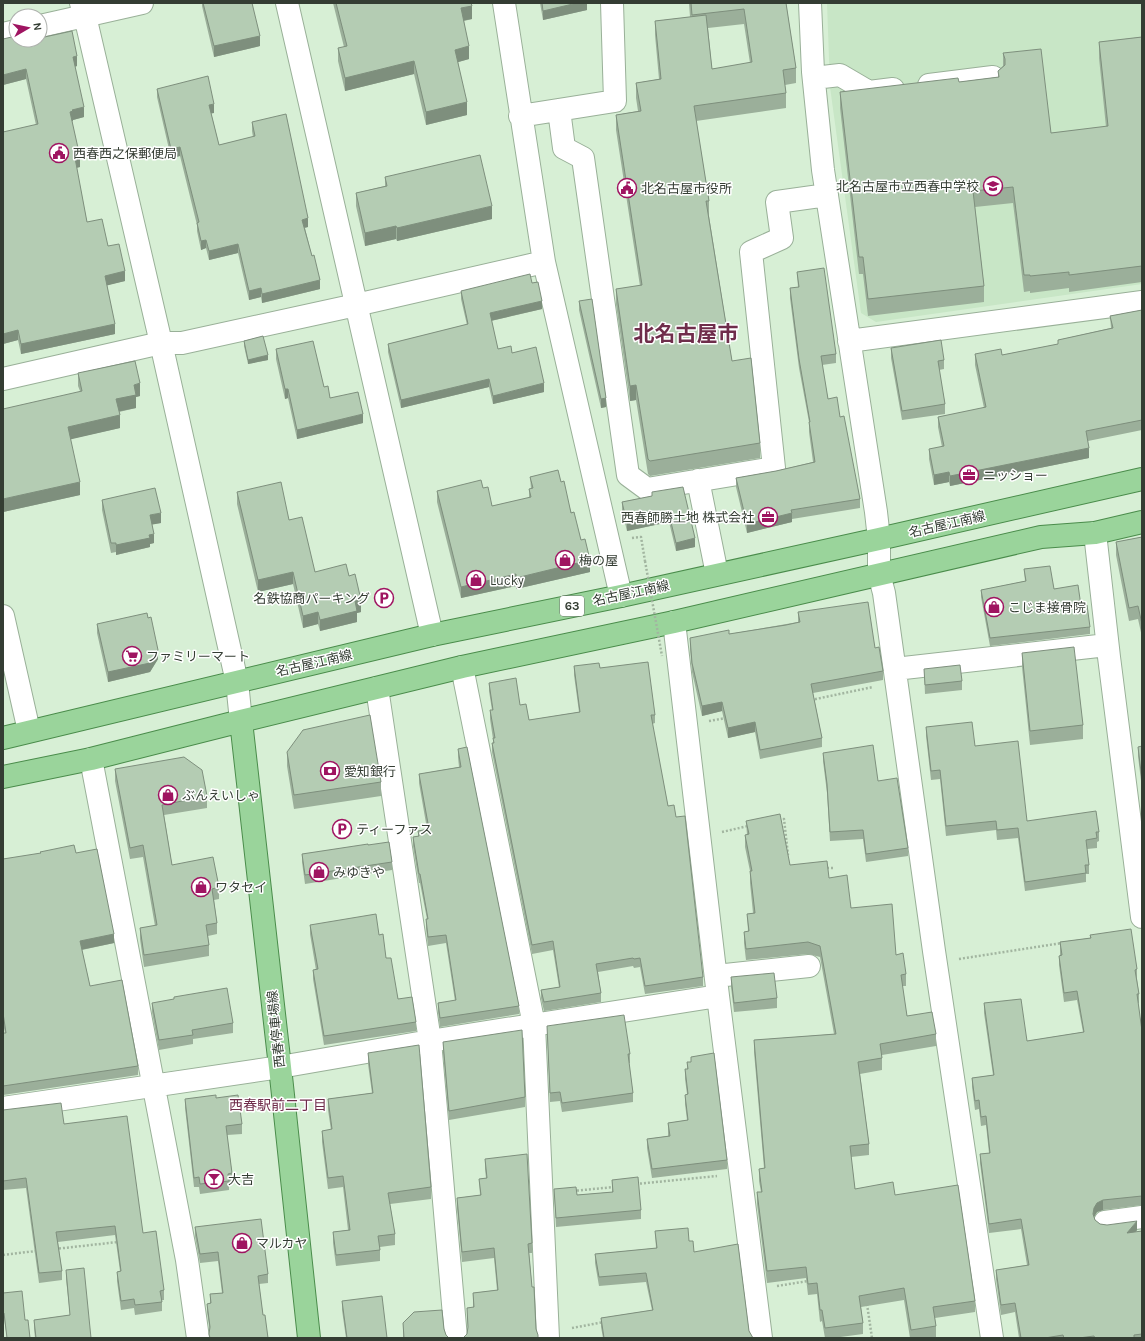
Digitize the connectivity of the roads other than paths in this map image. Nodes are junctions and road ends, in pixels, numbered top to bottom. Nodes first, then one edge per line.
1 (142, 3) edge
2 (287, 3) edge
3 (504, 3) edge
4 (612, 3) edge
5 (810, 3) edge
6 (83, 9) edge
7 (48, 23) edge
8 (993, 77) edge
9 (814, 78) junction
10 (559, 110) junction
11 (520, 116) junction
12 (827, 195) junction
13 (544, 262) junction
14 (1142, 302) edge
15 (356, 305) junction
16 (849, 341) junction
17 (161, 343) junction
18 (3, 379) edge
19 (1142, 479) edge
20 (698, 480) junction
21 (1142, 522) edge
22 (1095, 532) junction
23 (880, 539) junction
24 (717, 574) junction
25 (879, 574) junction
26 (621, 596) junction
27 (3, 616) edge
28 (674, 622) junction
29 (432, 635) junction
30 (1107, 645) junction
31 (462, 667) junction
32 (896, 676) junction
33 (236, 682) junction
34 (377, 688) junction
35 (241, 721) junction
36 (29, 731) junction
37 (3, 738) edge
38 (91, 758) junction
39 (3, 777) edge
40 (1142, 917) edge
41 (808, 966) dead end
42 (717, 986) junction
43 (534, 1025) junction
44 (430, 1041) junction
45 (280, 1066) junction
46 (154, 1085) junction
47 (3, 1108) edge
48 (1142, 1217) edge
49 (1105, 1222) dead end
50 (548, 1335) edge
51 (198, 1338) edge
52 (309, 1338) edge
53 (456, 1338) edge
54 (761, 1338) edge
55 (992, 1338) edge

1 - 6 street
2 - 15 street
3 - 11 street
4 - 10 street
5 - 9 street
6 - 7 street
6 - 17 street
8 - 9 street
9 - 12 street
10 - 11 street
10 - 20 street
11 - 13 street
12 - 16 street
12 - 20 street
13 - 15 street
13 - 26 street
14 - 16 street
15 - 17 street
15 - 29 street
16 - 23 street
17 - 18 street
17 - 33 street
19 - 23 main road, 名古屋江南線 / 63
20 - 24 street
21 - 22 main road
22 - 25 main road
22 - 30 street
23 - 24 main road, 名古屋江南線 / 63
23 - 25 street
24 - 26 main road, 名古屋江南線 / 63
25 - 28 main road
25 - 32 street
26 - 29 main road, 名古屋江南線 / 63
27 - 36 street
28 - 31 main road
28 - 42 street
29 - 33 main road, 名古屋江南線 / 63
30 - 32 street
30 - 40 street
31 - 34 main road
31 - 43 street
32 - 55 street
33 - 35 street
33 - 36 main road, 名古屋江南線 / 63
34 - 35 main road
34 - 44 street
35 - 38 main road
35 - 45 main road, 西春停車場線
36 - 37 main road, 名古屋江南線 / 63
38 - 39 main road
38 - 46 street
41 - 42 street
42 - 43 street
42 - 54 street
43 - 44 street
43 - 50 street
44 - 45 street
44 - 53 street
45 - 46 street
45 - 52 main road, 西春停車場線
46 - 47 street
46 - 51 street
48 - 49 street

